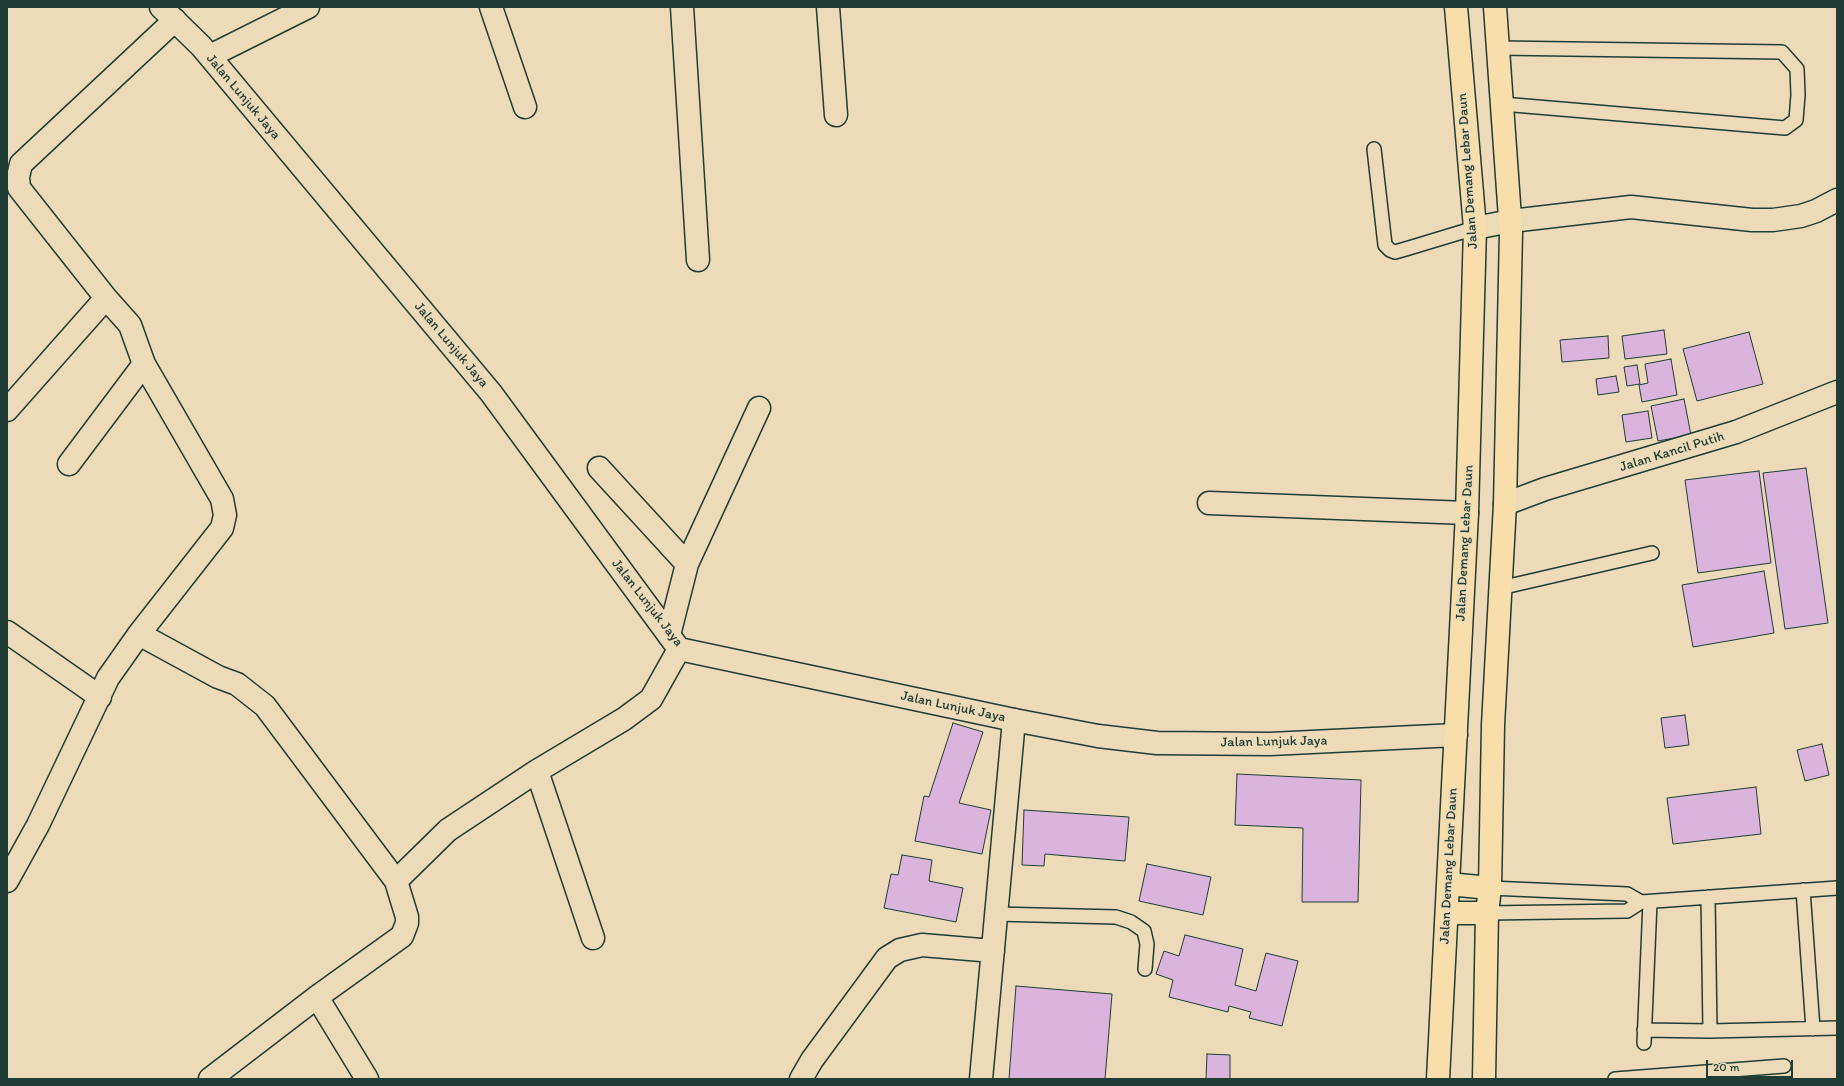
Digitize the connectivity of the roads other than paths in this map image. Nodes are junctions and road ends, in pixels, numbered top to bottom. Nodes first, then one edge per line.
1 (308, 7) edge
2 (492, 7) edge
3 (682, 7) edge
4 (828, 7) edge
5 (1456, 7) edge
6 (1495, 7) edge
7 (168, 14) edge
8 (1498, 48) junction
9 (210, 56) junction
10 (1502, 104) junction
11 (525, 107) dead end
12 (836, 115) dead end
13 (1374, 149) dead end
14 (1837, 200) edge
15 (1511, 221) junction
16 (1475, 228) junction
17 (698, 260) dead end
18 (106, 298) junction
19 (144, 364) junction
20 (1837, 392) edge
21 (758, 408) dead end
22 (7, 410) edge
23 (69, 464) dead end
24 (599, 468) dead end
25 (1209, 503) dead end
26 (1505, 504) junction
27 (1467, 513) junction
28 (1652, 553) dead end
29 (686, 564) junction
30 (1500, 588) junction
31 (7, 632) edge
32 (139, 634) junction
33 (674, 642) junction
34 (100, 697) junction
35 (1014, 720) junction
36 (1456, 735) junction
37 (537, 771) junction
38 (7, 881) edge
39 (396, 881) junction
40 (1448, 884) junction
41 (1490, 888) junction
42 (1837, 888) edge
43 (1803, 890) junction
44 (1708, 897) junction
45 (1645, 902) junction
46 (1447, 913) junction
47 (1487, 913) junction
48 (996, 914) junction
49 (593, 938) dead end
50 (993, 951) junction
51 (1145, 969) dead end
52 (318, 997) junction
53 (1837, 1028) edge
54 (1813, 1029) junction
55 (1710, 1031) junction
56 (1784, 1066) dead end
57 (210, 1079) edge
58 (367, 1079) edge
59 (801, 1079) edge
60 (981, 1079) edge
61 (1438, 1079) edge
62 (1484, 1079) edge
63 (1615, 1079) edge

1 - 9 street
2 - 11 street
3 - 17 street
4 - 12 street
5 - 16 highway, Jalan Demang Lebar Daun
6 - 8 highway
7 - 9 street, Jalan Lunjuk Jaya
7 - 18 street
8 - 10 highway
8 - 10 lane
9 - 33 street, Jalan Lunjuk Jaya
10 - 15 highway
13 - 16 lane
14 - 15 street
15 - 16 street
15 - 26 highway
16 - 27 highway, Jalan Demang Lebar Daun
18 - 19 street
18 - 22 street
19 - 23 street
19 - 32 street
20 - 26 street, Jalan Kancil Putih
21 - 29 street
24 - 29 street
25 - 27 street
26 - 30 highway
27 - 36 highway, Jalan Demang Lebar Daun
28 - 30 lane
29 - 33 street
30 - 41 highway
31 - 34 street
32 - 34 street
32 - 39 street
33 - 35 street, Jalan Lunjuk Jaya
33 - 37 street
34 - 38 street
35 - 36 street, Jalan Lunjuk Jaya
35 - 48 street
36 - 40 highway, Jalan Demang Lebar Daun
37 - 39 street
37 - 49 street
39 - 52 street
40 - 41 highway
40 - 46 highway, Jalan Demang Lebar Daun
41 - 45 lane
41 - 47 highway
42 - 43 lane
43 - 44 lane
43 - 54 lane
44 - 45 lane
44 - 55 lane
45 - 47 lane
45 - 55 lane
46 - 47 highway
46 - 61 highway, Jalan Demang Lebar Daun
47 - 62 highway
48 - 50 street
48 - 51 lane
50 - 59 street
50 - 60 street
52 - 57 street
52 - 58 street
53 - 54 lane
54 - 55 lane
56 - 63 lane

